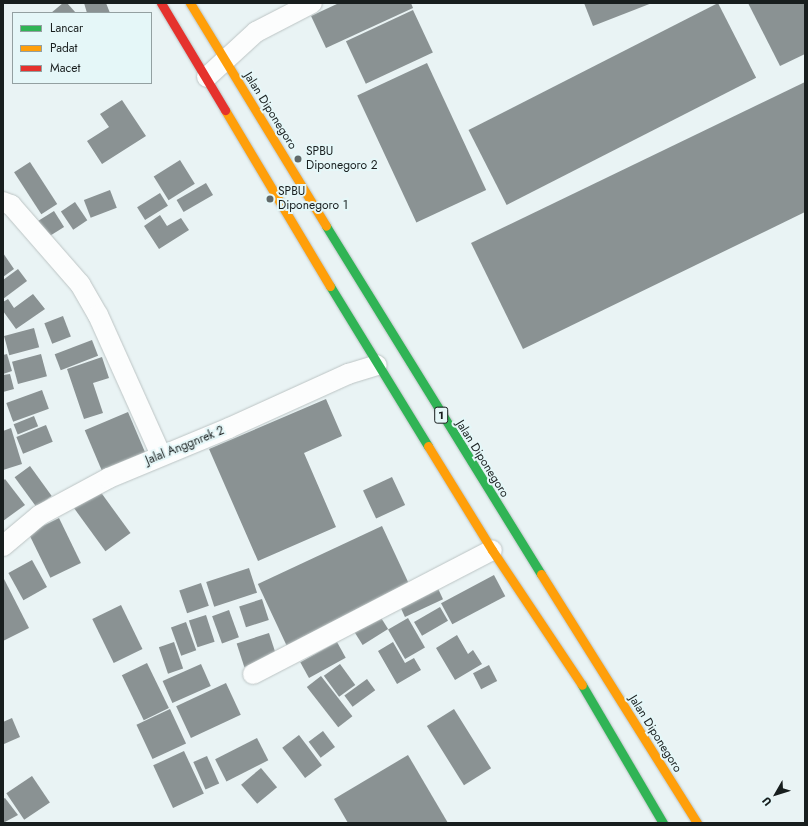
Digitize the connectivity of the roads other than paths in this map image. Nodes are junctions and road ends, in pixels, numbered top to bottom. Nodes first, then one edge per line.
1 (162, 3) edge
2 (190, 3) edge
3 (312, 3) edge
4 (225, 61) junction
5 (207, 77) junction
6 (3, 202) edge
7 (377, 364) junction
8 (162, 456) junction
9 (3, 546) edge
10 (492, 550) junction
11 (253, 674) dead end
12 (663, 823) edge
13 (697, 823) edge

1 - 5 highway, 1
2 - 4 highway, Jalan Diponegoro / 1
3 - 4 street
4 - 5 street
4 - 13 highway, Jalan Diponegoro / 1
5 - 7 highway, 1
6 - 8 street
7 - 8 street, Jalal Anggnrek 2
7 - 10 highway, 1
8 - 9 street, Jalal Anggnrek 2
10 - 11 street
10 - 12 highway, 1

